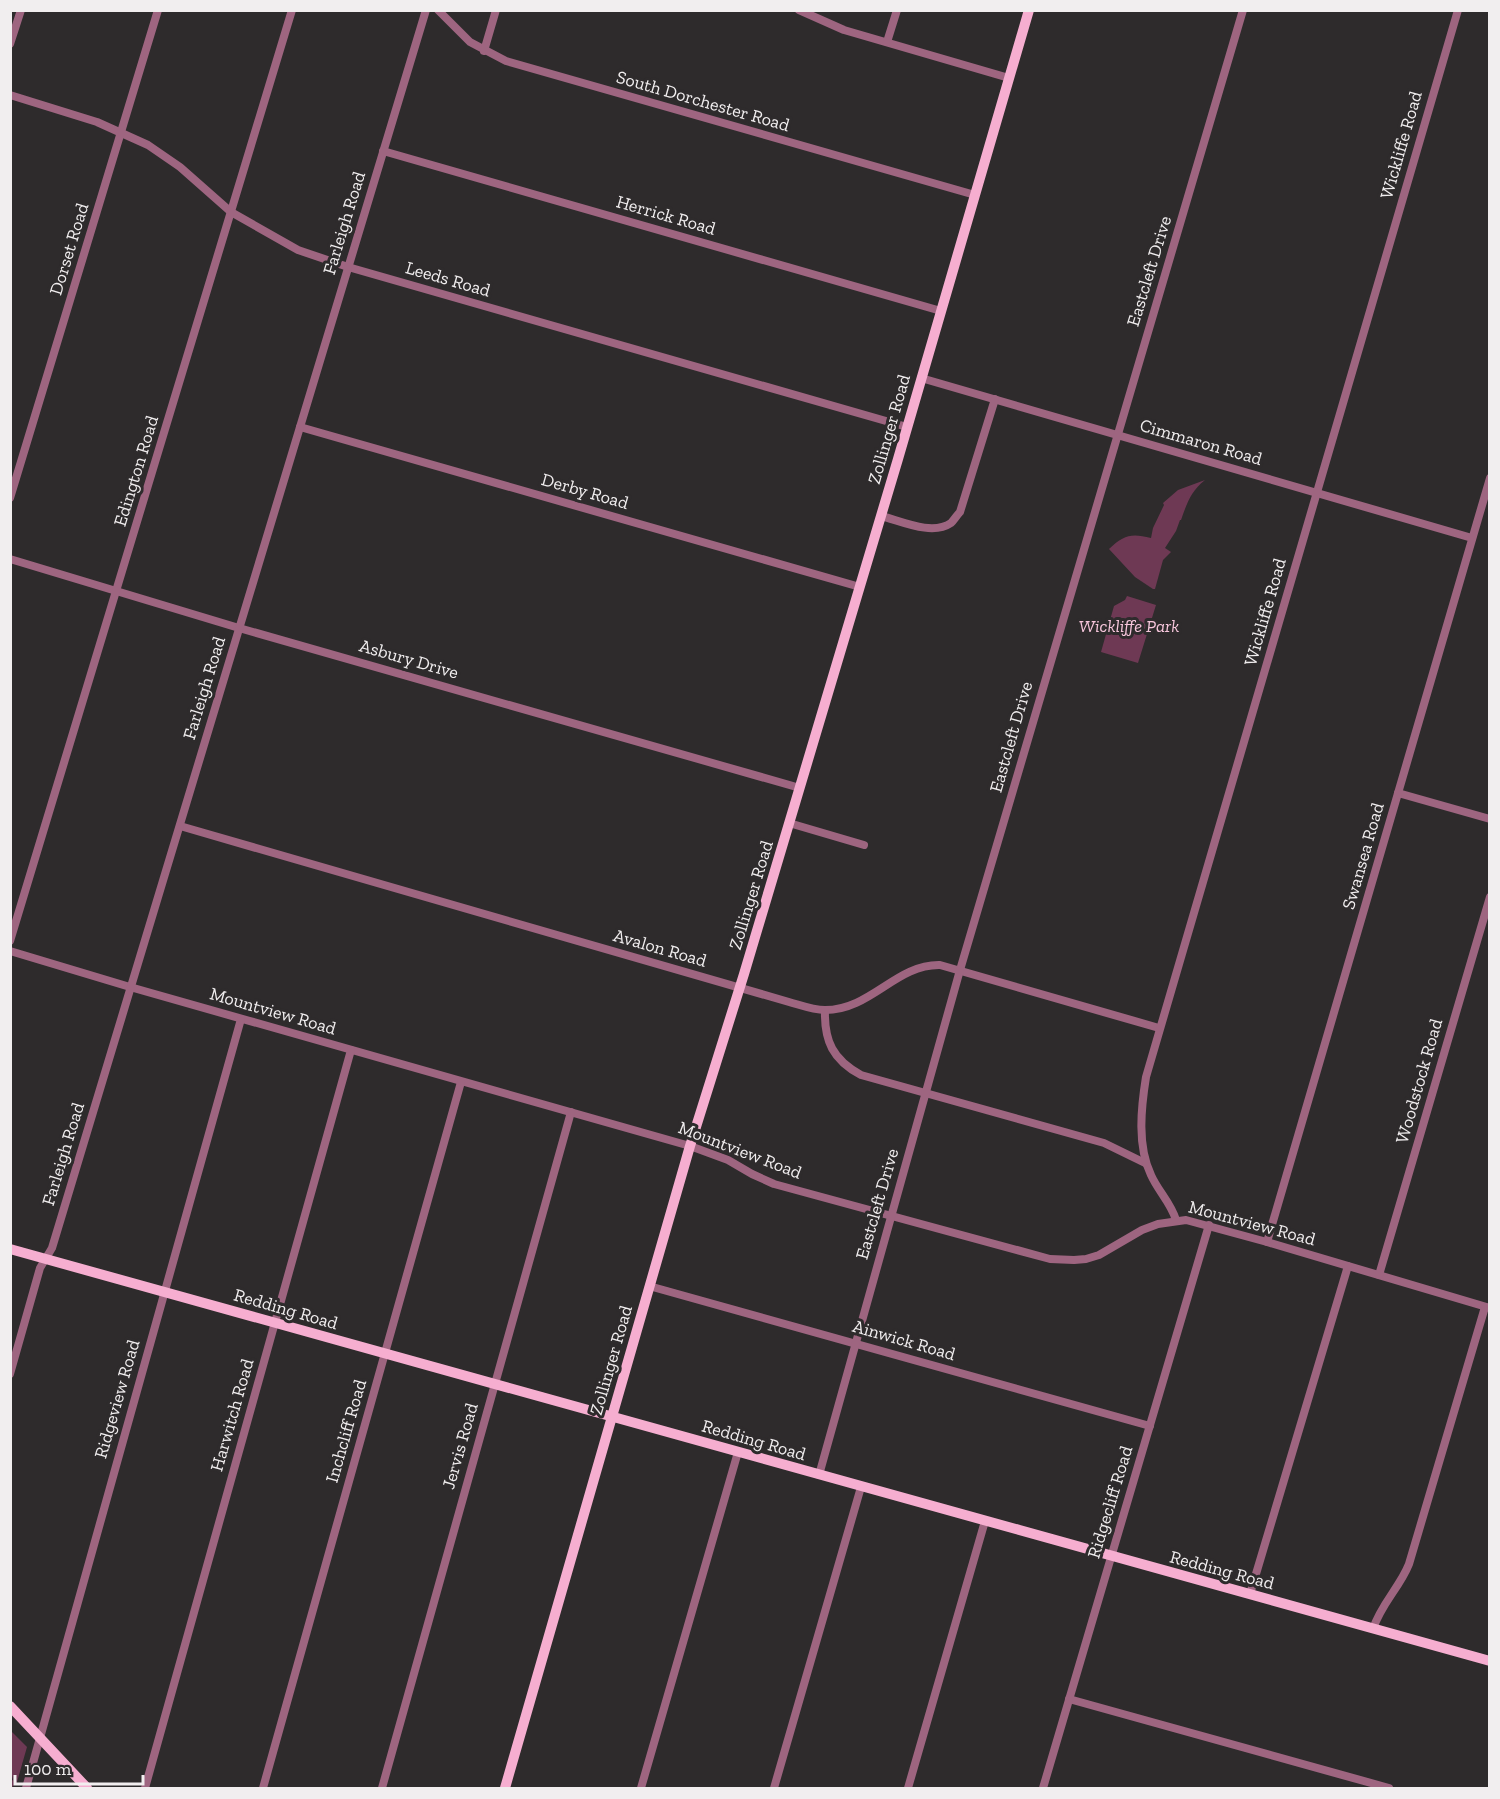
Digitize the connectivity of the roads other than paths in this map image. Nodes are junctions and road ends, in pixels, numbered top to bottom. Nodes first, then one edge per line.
1 (21, 10) edge
2 (158, 10) edge
3 (292, 10) edge
4 (426, 10) edge
5 (438, 10) edge
6 (496, 10) edge
7 (799, 10) edge
8 (897, 10) edge
9 (1029, 10) edge
10 (1242, 10) edge
11 (1458, 10) edge
12 (887, 42) junction
13 (10, 45) edge
14 (484, 51) junction
15 (1009, 78) junction
16 (10, 95) edge
17 (122, 132) junction
18 (383, 151) junction
19 (975, 195) junction
20 (231, 212) junction
21 (348, 267) junction
22 (941, 310) junction
23 (921, 378) junction
24 (995, 399) junction
25 (300, 427) junction
26 (907, 427) junction
27 (1118, 434) junction
28 (1490, 478) edge
29 (1316, 492) junction
30 (10, 498) edge
31 (881, 516) junction
32 (1472, 538) junction
33 (10, 559) edge
34 (860, 587) junction
35 (116, 591) junction
36 (239, 628) junction
37 (800, 788) junction
38 (1398, 793) junction
39 (1490, 819) edge
40 (789, 823) junction
41 (180, 826) junction
42 (864, 845) dead end
43 (1490, 897) edge
44 (10, 941) edge
45 (10, 951) edge
46 (960, 970) junction
47 (130, 987) junction
48 (740, 988) junction
49 (825, 1010) junction
50 (241, 1019) junction
51 (1159, 1028) junction
52 (351, 1050) junction
53 (461, 1082) junction
54 (926, 1094) junction
55 (571, 1112) junction
56 (690, 1146) junction
57 (1145, 1163) junction
58 (891, 1217) junction
59 (1176, 1220) junction
60 (1209, 1226) junction
61 (1268, 1242) junction
62 (10, 1249) edge
63 (46, 1258) junction
64 (1348, 1266) junction
65 (1379, 1275) junction
66 (649, 1286) junction
67 (165, 1292) junction
68 (1487, 1307) edge
69 (275, 1323) junction
70 (856, 1344) junction
71 (385, 1353) junction
72 (10, 1374) edge
73 (494, 1384) junction
74 (612, 1416) junction
75 (1150, 1426) junction
76 (738, 1452) junction
77 (819, 1475) junction
78 (861, 1487) junction
79 (985, 1521) junction
80 (1112, 1556) junction
81 (1250, 1594) junction
82 (1373, 1629) junction
83 (1490, 1661) edge
84 (1069, 1699) junction
85 (10, 1706) edge
86 (40, 1739) junction
87 (26, 1788) edge
88 (87, 1788) edge
89 (145, 1788) edge
90 (263, 1788) edge
91 (382, 1788) edge
92 (505, 1788) edge
93 (641, 1788) edge
94 (774, 1788) edge
95 (908, 1788) edge
96 (1042, 1788) edge
97 (1389, 1788) edge

1 - 13 street
2 - 17 street, Dorset Road
3 - 20 street, Edington Road
4 - 18 street, Farleigh Road
5 - 14 street, South Dorchester Road
6 - 14 street
7 - 12 street
8 - 12 street
9 - 15 main road, Zollinger Road
10 - 27 street, Eastcleft Drive
11 - 29 street, Wickliffe Road
12 - 15 street
14 - 19 street, South Dorchester Road
15 - 19 main road, Zollinger Road
16 - 17 street, Leeds Road
17 - 20 street, Leeds Road
17 - 30 street, Dorset Road
18 - 21 street, Farleigh Road
18 - 22 street, Herrick Road
19 - 22 main road, Zollinger Road
20 - 21 street, Leeds Road
20 - 35 street, Edington Road
21 - 25 street, Farleigh Road
21 - 26 street, Leeds Road
22 - 23 main road, Zollinger Road
23 - 24 street, Cimmaron Road
23 - 26 main road, Zollinger Road
24 - 27 street, Cimmaron Road
24 - 31 street
25 - 34 street, Derby Road
25 - 36 street, Farleigh Road
26 - 31 main road, Zollinger Road
27 - 29 street, Cimmaron Road
27 - 46 street, Eastcleft Drive
28 - 32 street, Swansea Road
29 - 32 street, Cimmaron Road
29 - 51 street, Wickliffe Road
31 - 34 main road, Zollinger Road
32 - 38 street, Swansea Road
33 - 35 street, Asbury Drive
34 - 37 main road, Zollinger Road
35 - 36 street, Asbury Drive
35 - 44 street, Edington Road
36 - 37 street, Asbury Drive
36 - 41 street, Farleigh Road
37 - 40 main road, Zollinger Road
38 - 39 street
38 - 61 street, Swansea Road
40 - 42 street
40 - 48 main road, Zollinger Road
41 - 47 street, Farleigh Road
41 - 48 street, Avalon Road
43 - 65 street, Woodstock Road
45 - 47 street, Mountview Road
46 - 49 street, Avalon Road
46 - 51 street, Avalon Road
46 - 54 street, Eastcleft Drive
47 - 50 street, Mountview Road
47 - 63 street, Farleigh Road
48 - 49 street, Avalon Road
48 - 56 main road, Zollinger Road
49 - 54 street
50 - 52 street, Mountview Road
50 - 67 street, Ridgeview Road
51 - 57 street, Wickliffe Road
52 - 53 street, Mountview Road
52 - 69 street, Harwitch Road
53 - 55 street, Mountview Road
53 - 71 street, Inchcliff Road
54 - 57 street
54 - 58 street, Eastcleft Drive
55 - 56 street, Mountview Road
55 - 73 street, Jervis Road
56 - 58 street, Mountview Road
56 - 66 main road, Zollinger Road
57 - 59 street, Wickliffe Road
58 - 59 street, Mountview Road
58 - 70 street, Eastcleft Drive
59 - 60 street, Mountview Road
60 - 61 street, Mountview Road
60 - 75 street, Ridgecliff Road
61 - 64 street, Mountview Road
62 - 63 main road, Redding Road
63 - 67 main road, Redding Road
63 - 72 street, Farleigh Road
64 - 65 street, Mountview Road
64 - 81 street
65 - 68 street, Mountview Road
66 - 70 street, Ainwick Road
66 - 74 main road, Zollinger Road
67 - 69 main road, Redding Road
67 - 86 street, Ridgeview Road
68 - 82 street
69 - 71 main road, Redding Road
69 - 89 street, Harwitch Road
70 - 75 street, Ainwick Road
70 - 77 street, Eastcleft Drive
71 - 73 main road, Redding Road
71 - 90 street, Inchcliff Road
73 - 74 main road, Redding Road
73 - 91 street, Jervis Road
74 - 76 main road, Redding Road
74 - 92 main road, Zollinger Road
75 - 80 street, Ridgecliff Road
76 - 77 main road, Redding Road
76 - 93 street
77 - 78 main road, Redding Road
78 - 79 main road, Redding Road
78 - 94 street
79 - 80 main road, Redding Road
79 - 95 street
80 - 81 main road, Redding Road
80 - 84 street, Ridgecliff Road
81 - 82 main road, Redding Road
82 - 83 main road, Redding Road
84 - 96 street, Ridgecliff Road
84 - 97 street
85 - 86 main road
86 - 87 street, Ridgeview Road
86 - 88 main road

